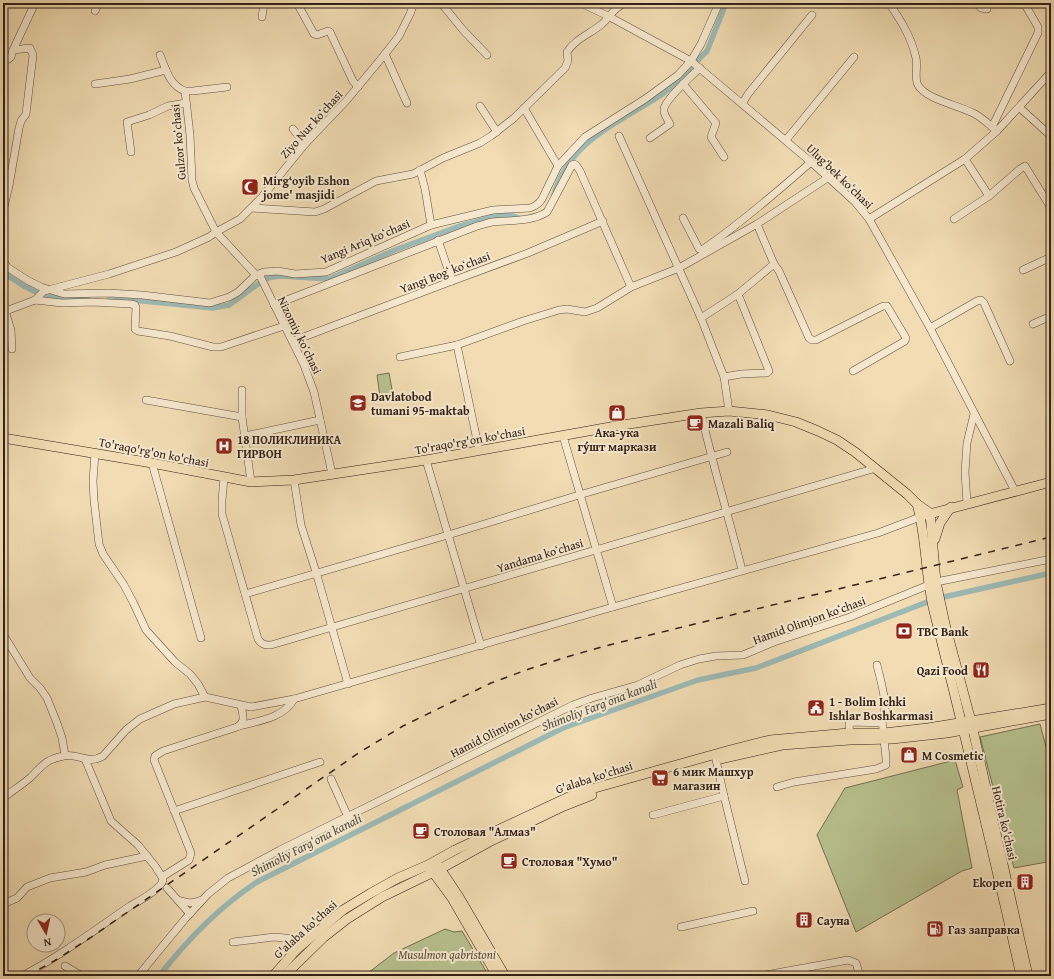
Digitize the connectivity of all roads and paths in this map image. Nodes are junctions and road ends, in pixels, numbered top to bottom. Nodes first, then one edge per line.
1 (35, 3) edge
2 (99, 3) edge
3 (264, 3) edge
4 (296, 3) edge
5 (414, 3) edge
6 (441, 3) edge
7 (581, 3) edge
8 (625, 3) edge
9 (719, 3) edge
10 (888, 3) edge
11 (976, 3) edge
12 (1024, 3) edge
13 (616, 5) edge
14 (987, 9) dead end
15 (95, 11) dead end
16 (262, 16) dead end
17 (608, 16) junction
18 (812, 16) dead end
19 (13, 50) junction
20 (385, 54) junction
21 (160, 55) dead end
22 (487, 55) dead end
23 (854, 57) dead end
24 (691, 61) junction
25 (3, 63) edge
26 (700, 68) junction
27 (166, 70) junction
28 (1051, 72) edge
29 (95, 84) dead end
30 (683, 84) junction
31 (227, 87) dead end
32 (358, 87) junction
33 (185, 91) junction
34 (407, 103) dead end
35 (186, 104) junction
36 (742, 104) junction
37 (480, 106) dead end
38 (524, 108) junction
39 (1020, 108) junction
40 (995, 129) junction
41 (293, 130) dead end
42 (497, 132) junction
43 (619, 136) dead end
44 (1051, 136) edge
45 (650, 138) dead end
46 (786, 140) junction
47 (305, 144) junction
48 (131, 152) dead end
49 (724, 157) dead end
50 (965, 159) junction
51 (811, 162) junction
52 (558, 166) junction
53 (420, 170) junction
54 (829, 177) junction
55 (989, 196) junction
56 (252, 208) junction
57 (1051, 208) edge
58 (3, 211) edge
59 (683, 218) dead end
60 (869, 219) junction
61 (954, 219) dead end
62 (603, 221) junction
63 (757, 224) junction
64 (430, 225) junction
65 (216, 232) junction
66 (438, 240) junction
67 (1051, 258) edge
68 (3, 260) edge
69 (774, 264) junction
70 (679, 268) junction
71 (1023, 270) dead end
72 (258, 276) junction
73 (452, 280) junction
74 (631, 286) junction
75 (47, 290) junction
76 (738, 294) junction
77 (35, 300) junction
78 (274, 306) junction
79 (4, 312) edge
80 (1051, 316) edge
81 (702, 318) junction
82 (1033, 324) dead end
83 (284, 326) junction
84 (930, 328) junction
85 (293, 342) junction
86 (457, 345) junction
87 (12, 349) dead end
88 (400, 358) dead end
89 (1010, 361) dead end
90 (853, 371) dead end
91 (724, 378) junction
92 (242, 390) dead end
93 (146, 400) dead end
94 (729, 411) junction
95 (701, 414) junction
96 (974, 414) junction
97 (242, 417) junction
98 (320, 420) junction
99 (245, 436) junction
100 (563, 436) junction
101 (3, 438) edge
102 (479, 450) junction
103 (728, 452) dead end
104 (95, 453) junction
105 (711, 458) junction
106 (426, 460) junction
107 (152, 464) junction
108 (876, 468) junction
109 (332, 474) junction
110 (224, 478) junction
111 (294, 480) junction
112 (251, 482) junction
113 (1051, 482) edge
114 (1015, 491) junction
115 (579, 495) junction
116 (967, 503) junction
117 (917, 504) junction
118 (951, 508) junction
119 (727, 512) junction
120 (930, 513) junction
121 (920, 517) junction
122 (448, 535) junction
123 (933, 545) junction
124 (596, 550) junction
125 (1051, 559) edge
126 (742, 570) junction
127 (316, 572) junction
128 (932, 584) junction
129 (464, 589) junction
130 (245, 594) junction
131 (613, 607) junction
132 (332, 627) junction
133 (3, 634) edge
134 (201, 638) dead end
135 (481, 646) junction
136 (877, 665) dead end
137 (348, 684) junction
138 (205, 697) junction
139 (294, 699) junction
140 (241, 706) junction
141 (1051, 708) edge
142 (1051, 714) edge
143 (882, 723) junction
144 (967, 726) junction
145 (237, 727) junction
146 (850, 736) junction
147 (884, 736) junction
148 (65, 755) junction
149 (85, 759) junction
150 (716, 760) junction
151 (320, 762) dead end
152 (331, 779) dead end
153 (777, 787) dead end
154 (724, 796) junction
155 (3, 798) edge
156 (174, 810) junction
157 (538, 815) junction
158 (653, 815) dead end
159 (348, 817) junction
160 (147, 856) junction
161 (434, 867) junction
162 (162, 877) junction
163 (745, 881) dead end
164 (167, 888) dead end
165 (203, 899) junction
166 (177, 900) junction
167 (3, 904) edge
168 (753, 911) dead end
169 (190, 914) junction
170 (681, 927) dead end
171 (308, 940) junction
172 (233, 942) dead end
173 (65, 966) dead end
174 (22, 976) edge
175 (82, 976) edge
176 (138, 976) edge
177 (273, 976) edge
178 (284, 976) edge
179 (497, 976) edge
180 (505, 976) edge
181 (760, 976) edge
182 (860, 976) edge
183 (1021, 976) edge
184 (1028, 976) edge

1 - 19 street
2 - 15 street
3 - 16 street
4 - 32 street
5 - 20 street, Ziyo Nur koʻchasi
6 - 22 street
7 - 17 street, Ulugʻbek koʻchasi
8 - 13 street
9 - 24 street, Yangi Ariq koʻchasi
10 - 40 street
11 - 14 street
12 - 40 street
13 - 17 street
17 - 24 street, Ulugʻbek koʻchasi
17 - 38 street
18 - 36 street
19 - 25 street
19 - 58 street
20 - 32 street, Ziyo Nur koʻchasi
20 - 34 street
21 - 27 street, Gulzor koʻchasi
23 - 46 street
24 - 26 street, Ulugʻbek koʻchasi
24 - 52 street, Yangi Ariq koʻchasi
26 - 30 street
26 - 36 street, Ulugʻbek koʻchasi
27 - 29 street
27 - 33 street, Gulzor koʻchasi
28 - 39 street
30 - 45 street
30 - 49 street
31 - 33 street
32 - 47 street, Ziyo Nur koʻchasi
33 - 35 street, Gulzor koʻchasi
35 - 48 street
35 - 65 street, Gulzor koʻchasi
36 - 46 street, Ulugʻbek koʻchasi
37 - 42 street
38 - 42 street
38 - 52 street
39 - 40 street
39 - 44 street
40 - 50 street
41 - 47 street
42 - 53 street
43 - 70 street
46 - 51 street, Ulugʻbek koʻchasi
47 - 56 street, Ziyo Nur koʻchasi
50 - 55 street
50 - 60 street
51 - 54 street, Ulugʻbek koʻchasi
51 - 59 street
52 - 64 street, Yangi Ariq koʻchasi
53 - 56 street
53 - 64 street
54 - 60 street, Ulugʻbek koʻchasi
54 - 63 street
55 - 57 street
55 - 61 street
56 - 65 street, Ziyo Nur koʻchasi
60 - 84 street, Ulugʻbek koʻchasi
62 - 66 street
62 - 73 street, Yangi Bogʻ koʻchasi
62 - 74 street
63 - 69 street
63 - 70 street
64 - 72 street, Yangi Ariq koʻchasi
65 - 72 street, Gulzor koʻchasi
65 - 75 street, Ziyo Nur koʻchasi
66 - 73 street
66 - 78 street
67 - 71 street
68 - 75 street
69 - 76 street
69 - 90 street
70 - 74 street
70 - 81 street
72 - 75 street
72 - 78 street, Nizomiy koʻchasi
73 - 85 street, Yangi Bogʻ koʻchasi
74 - 86 street
75 - 77 street
76 - 81 street
76 - 91 street
77 - 79 street
77 - 83 street
78 - 83 street, Nizomiy koʻchasi
79 - 87 street
80 - 82 street
81 - 91 street
83 - 85 street, Nizomiy koʻchasi
84 - 89 street
84 - 96 street, Ulugʻbek koʻchasi
85 - 98 street, Nizomiy koʻchasi
86 - 88 street
86 - 102 street
91 - 94 street
92 - 97 street
93 - 97 street
94 - 95 main road, To'raqo'rg'on ko'chasi
94 - 108 main road, To'raqo'rg'on ko'chasi
95 - 100 main road, To'raqo'rg'on ko'chasi
95 - 105 street
96 - 114 street, Ulugʻbek koʻchasi
96 - 116 street
97 - 99 street
98 - 99 street
98 - 109 street, Nizomiy koʻchasi
99 - 112 street
100 - 102 main road, To'raqo'rg'on ko'chasi
100 - 115 street
101 - 104 main road, To'raqo'rg'on ko'chasi
102 - 106 main road, To'raqo'rg'on ko'chasi
103 - 105 street
104 - 107 main road, To'raqo'rg'on ko'chasi
104 - 138 street
105 - 115 street
105 - 119 street
106 - 109 main road, To'raqo'rg'on ko'chasi
106 - 122 street
107 - 110 main road, To'raqo'rg'on ko'chasi
107 - 134 street
108 - 117 main road, To'raqo'rg'on ko'chasi
108 - 119 street, Yandama koʻchasi
109 - 111 main road, To'raqo'rg'on ko'chasi
110 - 112 main road, To'raqo'rg'on ko'chasi
110 - 130 street, Yandama koʻchasi
111 - 112 main road, To'raqo'rg'on ko'chasi
111 - 127 street
113 - 114 main road
114 - 116 main road
115 - 122 street
115 - 124 street
116 - 118 main road
117 - 120 main road, To'raqo'rg'on ko'chasi
117 - 121 main road
118 - 120 main road
118 - 123 main road
119 - 124 street, Yandama koʻchasi
119 - 126 street
120 - 121 main road
120 - 123 main road
121 - 126 street
121 - 128 main road
122 - 127 street
122 - 129 street
123 - 128 main road
124 - 129 street, Yandama koʻchasi
124 - 131 street
125 - 128 street, Hamid Olimjon koʻchasi
126 - 131 street
127 - 130 street
127 - 132 street
128 - 144 main road
128 - 159 street, Hamid Olimjon koʻchasi
129 - 132 street, Yandama koʻchasi
129 - 135 street
130 - 132 street, Yandama koʻchasi
131 - 135 street
132 - 137 street
133 - 148 street
135 - 137 street
136 - 143 street
137 - 139 street
138 - 140 street
138 - 149 street
139 - 140 street
139 - 145 street
140 - 145 street
141 - 144 main road
142 - 144 main road
143 - 146 street
143 - 147 street
144 - 147 main road, G'alaba ko'chasi
144 - 183 main road, Hotira ko'chasi
144 - 184 main road, Hotira ko'chasi
145 - 156 street
146 - 147 main road, G'alaba ko'chasi
146 - 150 main road, G'alaba ko'chasi
146 - 157 main road, G'alaba ko'chasi
147 - 153 street
148 - 149 street
148 - 155 street
149 - 160 street
150 - 154 street
150 - 157 main road, G'alaba ko'chasi
151 - 156 street
152 - 159 street
154 - 158 street
154 - 163 street
156 - 162 street
157 - 161 main road, G'alaba ko'chasi
159 - 165 street, Hamid Olimjon koʻchasi
160 - 162 street
160 - 167 street
161 - 171 main road, G'alaba ko'chasi
161 - 178 main road, G'alaba ko'chasi
161 - 179 main road
161 - 180 main road
162 - 174 street
164 - 166 street
165 - 166 street
165 - 169 street, Hamid Olimjon koʻchasi
166 - 169 street
168 - 170 street
169 - 176 street, Hamid Olimjon koʻchasi
171 - 172 street
171 - 177 main road, G'alaba ko'chasi
173 - 175 street
181 - 182 street

